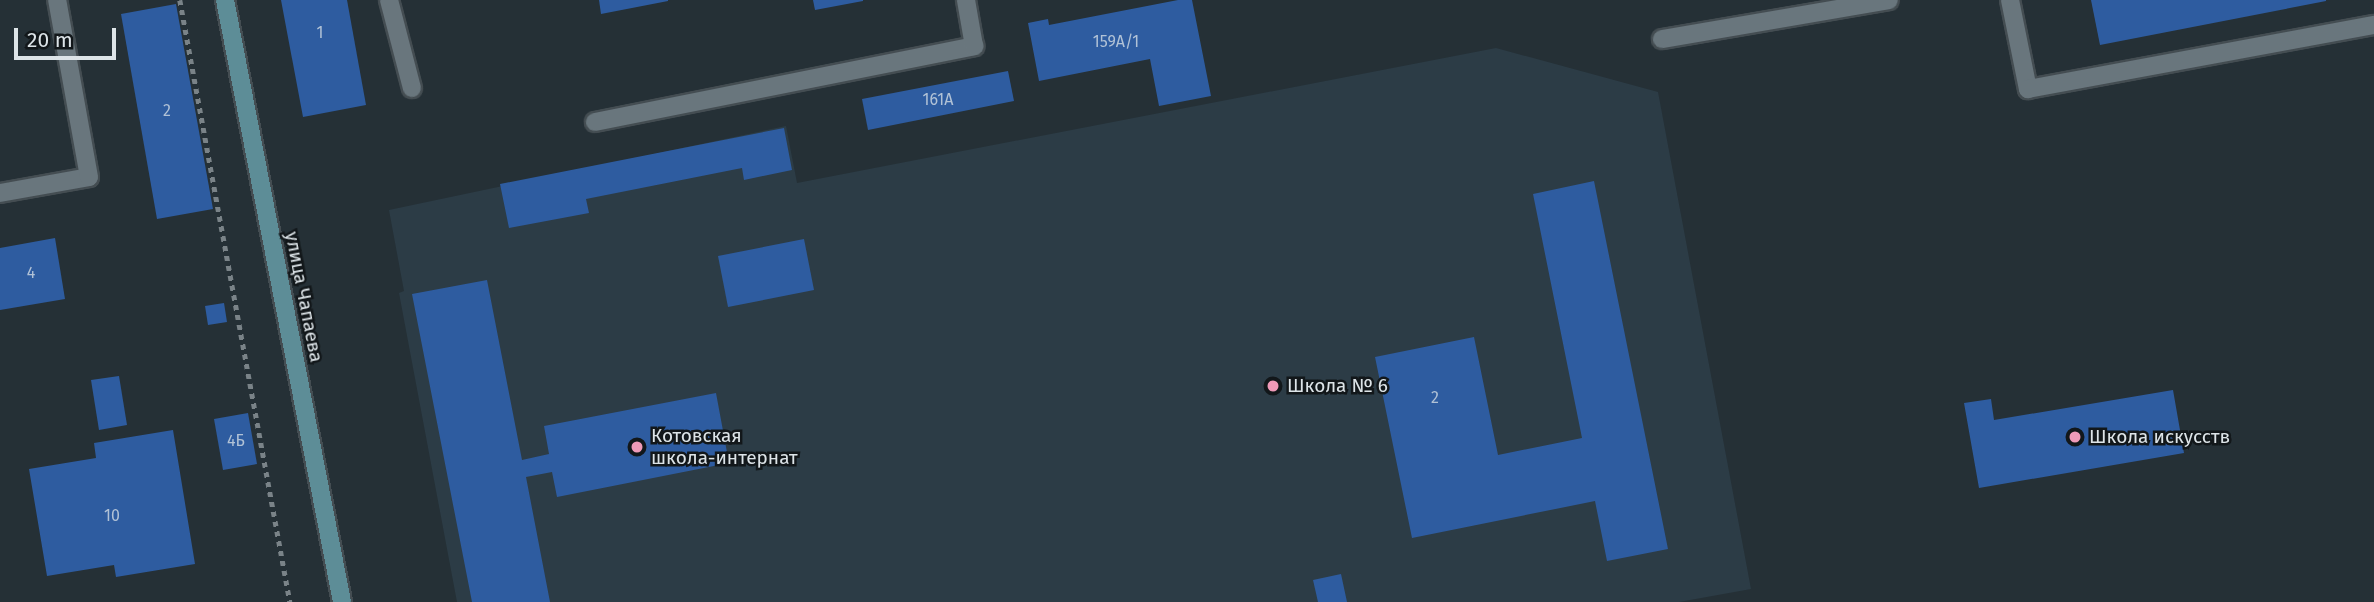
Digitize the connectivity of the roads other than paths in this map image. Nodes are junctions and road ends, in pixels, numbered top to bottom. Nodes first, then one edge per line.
1 (57, 0) edge
2 (225, 0) edge
3 (389, 0) edge
4 (966, 0) edge
5 (1889, 0) edge
6 (2010, 0) edge
7 (2374, 25) edge
8 (1662, 39) dead end
9 (412, 88) dead end
10 (594, 122) dead end
11 (0, 193) edge
12 (342, 602) edge

1 - 11 lane
2 - 12 street, улица Чапаева
3 - 9 lane
4 - 10 lane
5 - 8 lane
6 - 7 lane

